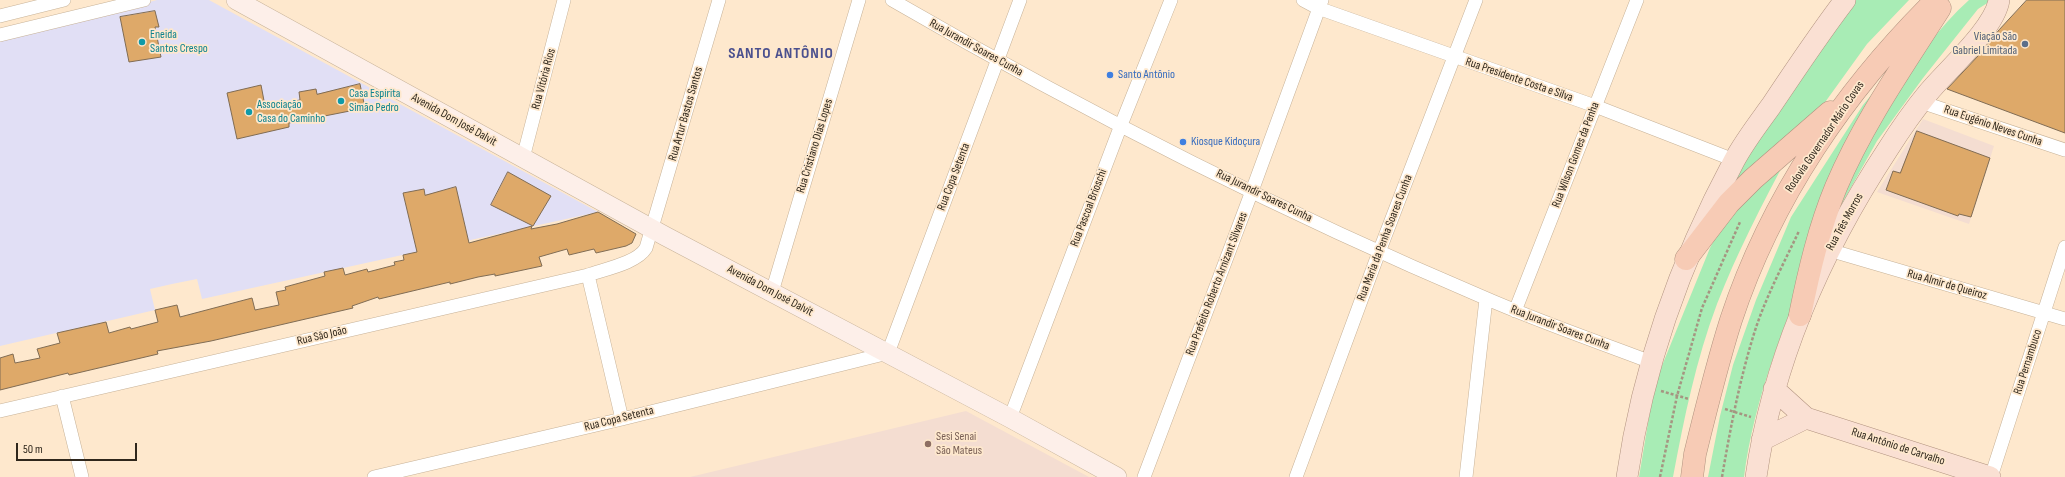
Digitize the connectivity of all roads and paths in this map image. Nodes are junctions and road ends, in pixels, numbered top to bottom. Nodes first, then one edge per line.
1 (64, 0) edge
2 (144, 0) edge
3 (236, 0) edge
4 (564, 0) edge
5 (719, 0) edge
6 (859, 0) edge
7 (892, 0) edge
8 (1020, 0) edge
9 (1171, 0) edge
10 (1303, 0) edge
11 (1476, 0) edge
12 (1637, 0) edge
13 (1845, 0) edge
14 (1936, 0) edge
15 (1945, 0) edge
16 (1999, 0) edge
17 (1320, 4) edge
18 (0, 16) edge
19 (0, 35) edge
20 (1454, 58) junction
21 (998, 61) junction
22 (1853, 93) junction
23 (1921, 102) junction
24 (1595, 106) junction
25 (1121, 125) junction
26 (2065, 150) edge
27 (523, 158) junction
28 (1734, 160) junction
29 (1252, 191) junction
30 (1742, 217) dead end
31 (652, 229) junction
32 (1799, 231) dead end
33 (2065, 247) edge
34 (1829, 250) junction
35 (1379, 252) junction
36 (1686, 259) junction
37 (588, 275) junction
38 (772, 292) junction
39 (1486, 299) junction
40 (1515, 311) junction
41 (2044, 312) junction
42 (1800, 315) junction
43 (2065, 320) edge
44 (888, 353) junction
45 (1651, 362) junction
46 (1774, 389) junction
47 (62, 396) junction
48 (0, 411) edge
49 (1010, 418) junction
50 (1806, 418) junction
51 (622, 419) junction
52 (1762, 440) junction
53 (82, 477) edge
54 (374, 477) edge
55 (1117, 477) edge
56 (1144, 477) edge
57 (1296, 477) edge
58 (1466, 477) edge
59 (1627, 477) edge
60 (1660, 477) edge
61 (1692, 477) edge
62 (1722, 477) edge
63 (1756, 477) edge
64 (1991, 477) edge

1 - 18 street
2 - 19 street
3 - 27 street, Avenida Dom José Dalvit
4 - 27 street, Rua Vitória Rios
5 - 31 street, Rua Artur Bastos Santos
6 - 38 street, Rua Cristiano Dias Lopes
7 - 21 street, Rua Jurandir Soares Cunha
8 - 21 street, Rua Copa Setenta
9 - 25 street, Rua Pascoal Brioschi
10 - 17 street, Rua Presidente Costa e Silva
11 - 20 street, Rua Maria da Penha Soares Cunha
12 - 24 street, Rua Wilson Gomes da Penha
13 - 28 main road
14 - 22 highway, Rodovia Governador Mário Covas
15 - 42 highway
16 - 23 main road, Rua Três Morros
17 - 20 street, Rua Presidente Costa e Silva
17 - 29 street, Rua Prefeito Roberto Arnizant Silvares
20 - 24 street, Rua Presidente Costa e Silva
20 - 35 street, Rua Maria da Penha Soares Cunha
21 - 25 street, Rua Jurandir Soares Cunha
21 - 44 street, Rua Copa Setenta
22 - 36 highway
22 - 61 highway, Rodovia Governador Mário Covas
23 - 26 street, Rua Eugênio Neves Cunha
23 - 34 main road, Rua Três Morros
24 - 28 street, Rua Presidente Costa e Silva
24 - 40 street, Rua Wilson Gomes da Penha
25 - 29 street, Rua Jurandir Soares Cunha
25 - 49 street, Rua Pascoal Brioschi
27 - 31 street, Avenida Dom José Dalvit
28 - 36 main road
29 - 35 street, Rua Jurandir Soares Cunha
29 - 56 street, Rua Prefeito Roberto Arnizant Silvares
30 - 60 path
31 - 37 street, Rua São João
31 - 38 street, Avenida Dom José Dalvit
32 - 62 path
33 - 41 street, Rua Pernambuco
34 - 41 street, Rua Almir de Queiroz
34 - 42 main road, Rua Três Morros
35 - 39 street, Rua Jurandir Soares Cunha
35 - 57 street, Rua Maria da Penha Soares Cunha
36 - 45 main road
37 - 47 street, Rua São João
37 - 51 street
38 - 44 street, Avenida Dom José Dalvit
39 - 40 street, Rua Jurandir Soares Cunha
39 - 58 street
40 - 45 street, Rua Jurandir Soares Cunha
41 - 43 street, Rua Almir de Queiroz
41 - 64 street, Rua Pernambuco
42 - 46 main road, Rua Três Morros
44 - 49 street, Avenida Dom José Dalvit
44 - 51 street, Rua Copa Setenta
45 - 59 main road
46 - 50 main road, Rua Antônio de Carvalho
46 - 52 main road, Rua Três Morros
47 - 48 street, Rua São João
47 - 53 street
49 - 55 street, Avenida Dom José Dalvit
50 - 52 main road
50 - 64 main road, Rua Antônio de Carvalho
51 - 54 street, Rua Copa Setenta
52 - 63 main road, Rua Três Morros

